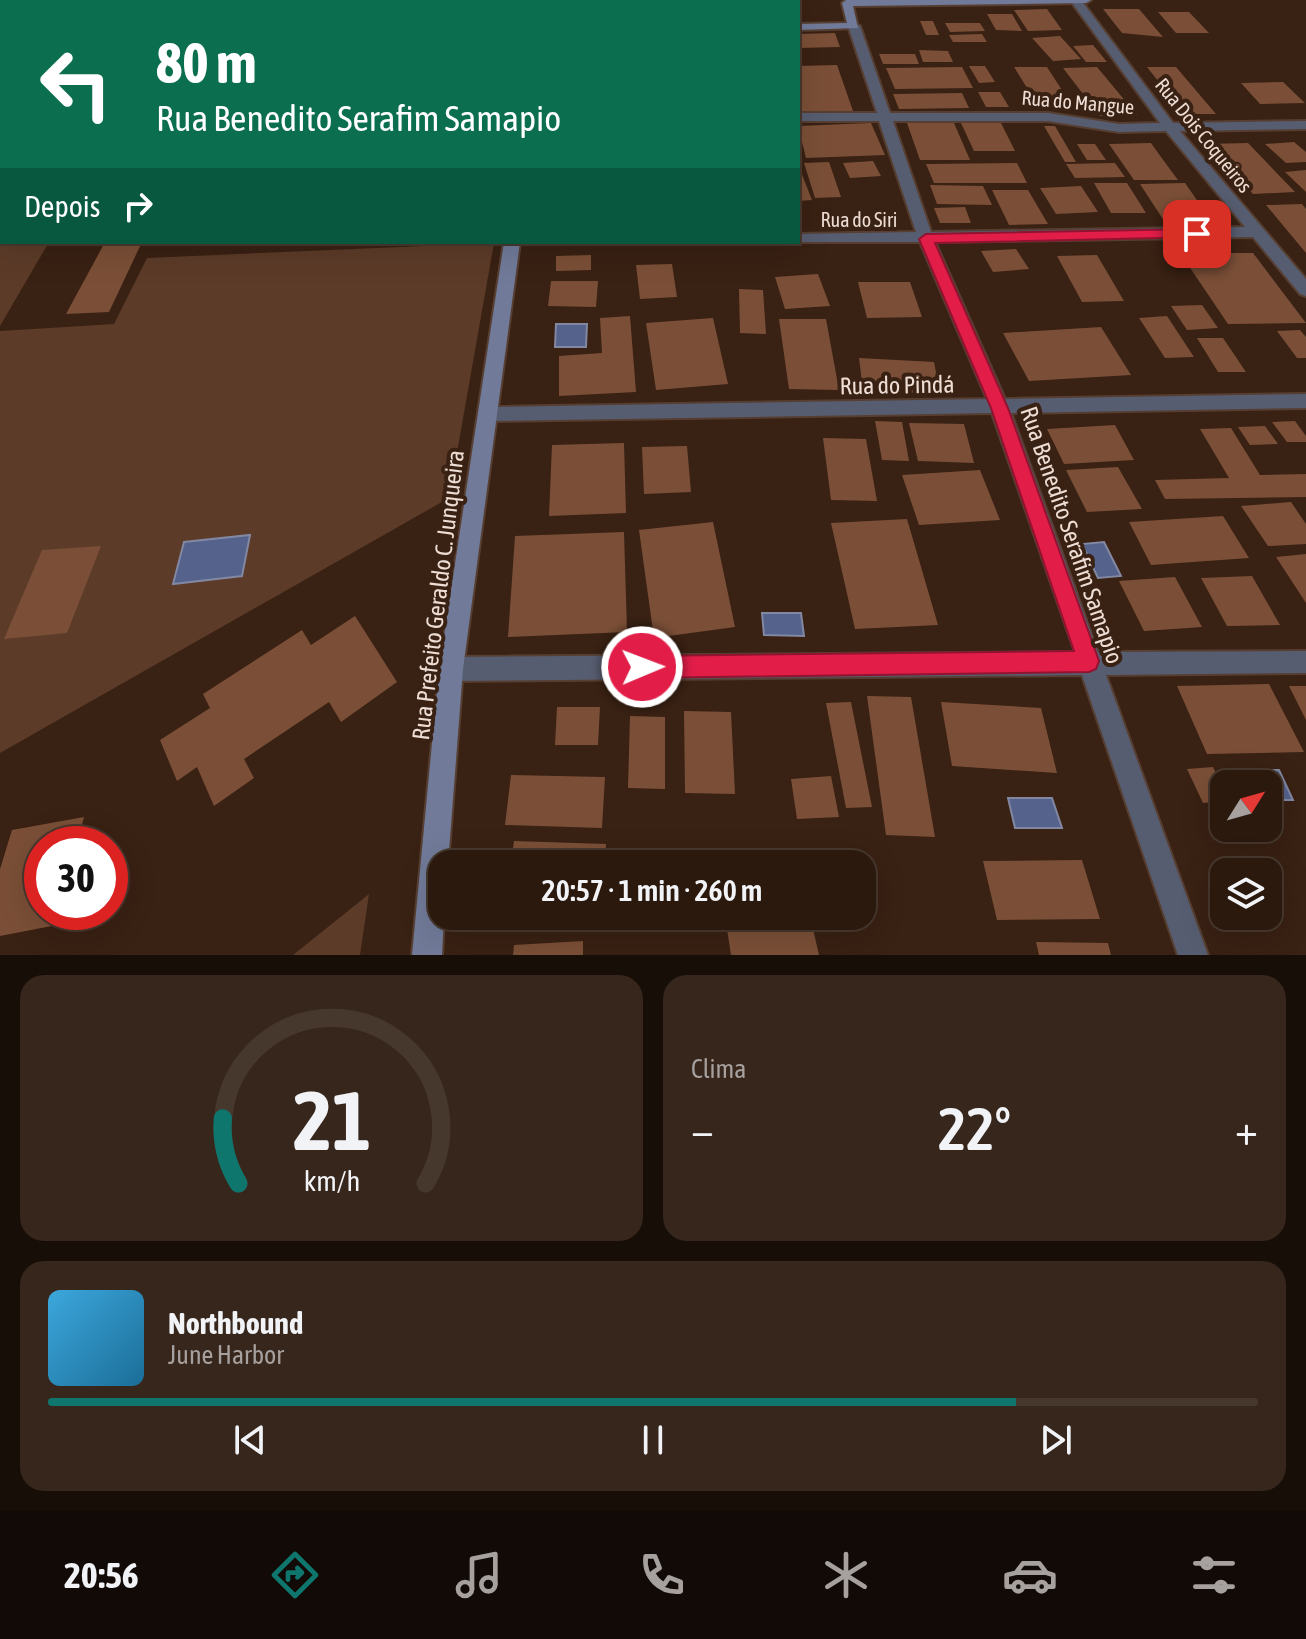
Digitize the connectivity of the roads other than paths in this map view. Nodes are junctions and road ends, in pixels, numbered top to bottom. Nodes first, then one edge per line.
1 (1075, 0) edge
2 (1086, 0) edge
3 (846, 2) edge
4 (854, 26) junction
5 (800, 27) edge
6 (886, 116) junction
7 (800, 117) edge
8 (1306, 125) edge
9 (1170, 128) junction
10 (1257, 232) junction
11 (800, 239) edge
12 (926, 239) junction
13 (512, 244) edge
14 (1305, 288) edge
15 (1306, 401) edge
16 (1000, 408) junction
17 (489, 414) junction
18 (1089, 661) junction
19 (1306, 662) edge
20 (451, 669) junction
21 (427, 955) edge
22 (1193, 955) edge

1 - 2 main road
1 - 3 main road
1 - 9 street, Rua Dois Coqueiros
3 - 4 main road, Rua Benedito Serafim Samapio
4 - 5 main road
4 - 6 street, Rua Benedito Serafim Samapio
6 - 7 street, Rua do Mangue
6 - 9 street, Rua do Mangue
6 - 12 street, Rua Benedito Serafim Samapio
8 - 9 street, Rua do Mangue
9 - 10 street, Rua Dois Coqueiros
10 - 12 street, Rua do Siri
10 - 14 street, Rua Dois Coqueiros
11 - 12 street, Rua do Siri
12 - 16 street, Rua Benedito Serafim Samapio
13 - 17 main road, Rua Prefeito Geraldo C. Junqueira
15 - 16 street, Rua do Pindá
16 - 17 street, Rua do Pindá
16 - 18 street, Rua Benedito Serafim Samapio
17 - 20 main road, Rua Prefeito Geraldo C. Junqueira
18 - 19 street
18 - 20 street
18 - 22 street, Rua Benedito Serafim Samapio
20 - 21 main road, Rua Prefeito Geraldo C. Junqueira

